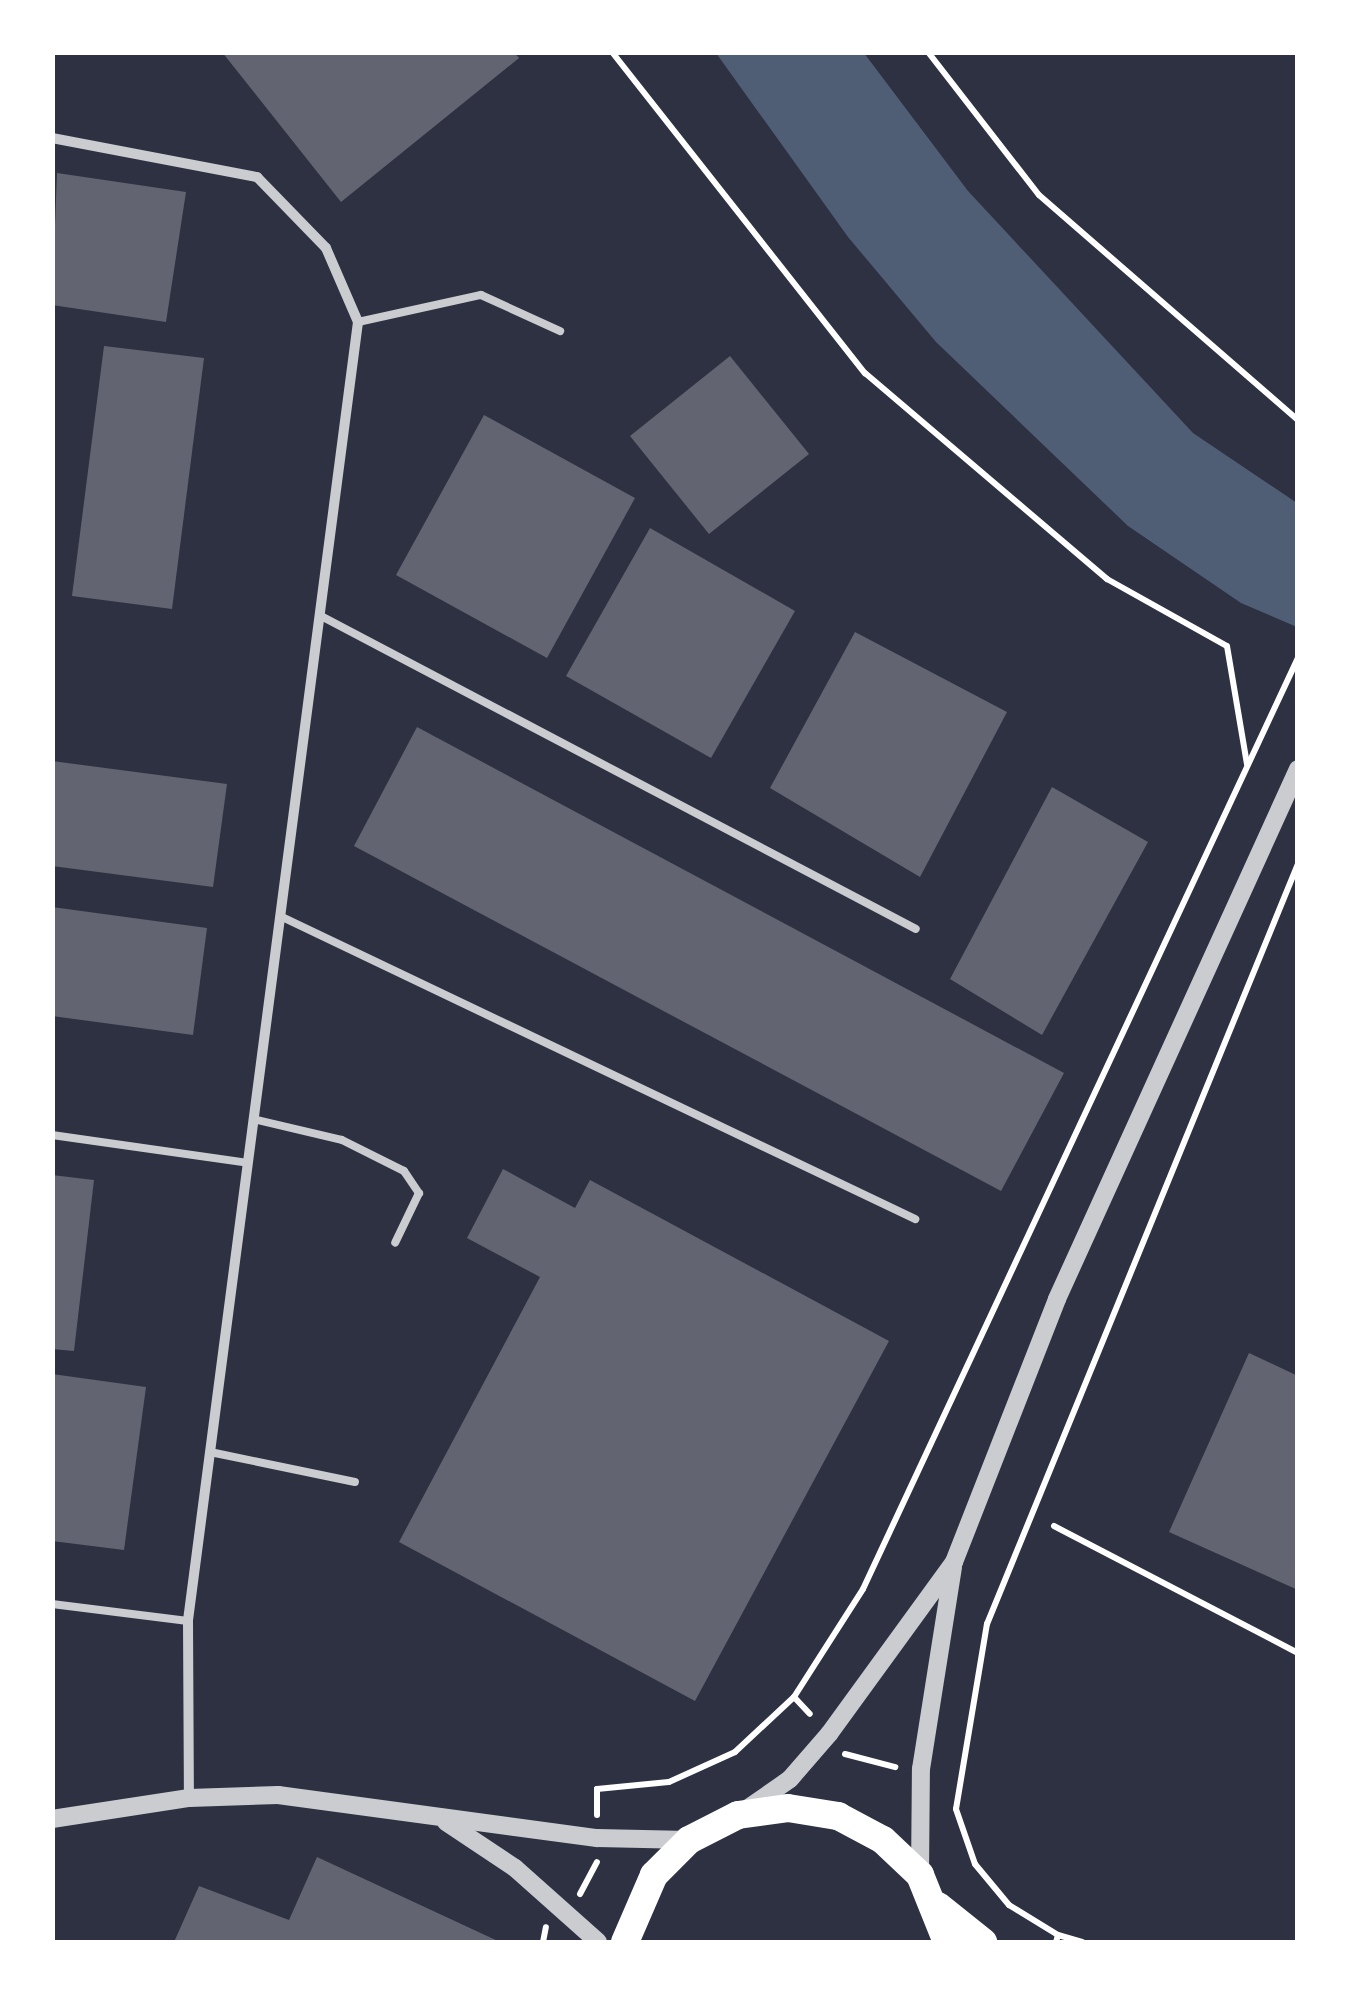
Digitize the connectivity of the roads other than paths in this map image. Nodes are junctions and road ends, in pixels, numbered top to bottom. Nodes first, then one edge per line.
1 (52, 138) edge
2 (358, 322) junction
3 (560, 331) dead end
4 (321, 616) junction
5 (1298, 769) edge
6 (280, 916) junction
7 (916, 929) dead end
8 (254, 1119) junction
9 (52, 1134) edge
10 (248, 1163) junction
11 (915, 1219) dead end
12 (395, 1243) dead end
13 (210, 1452) junction
14 (355, 1482) dead end
15 (954, 1562) junction
16 (52, 1604) edge
17 (188, 1620) junction
18 (189, 1798) junction
19 (738, 1815) junction
20 (52, 1819) edge
21 (442, 1819) junction
22 (688, 1840) junction
23 (920, 1875) junction
24 (938, 1906) junction
25 (598, 1942) edge
26 (626, 1942) edge
27 (948, 1942) edge
28 (983, 1942) edge

1 - 2 street
2 - 3 lane
2 - 4 street
4 - 6 street
4 - 7 lane
5 - 15 street
6 - 8 street
6 - 11 lane
8 - 10 street
8 - 12 lane
9 - 10 lane
10 - 13 street
13 - 14 lane
13 - 17 street
15 - 19 street
15 - 23 street
16 - 17 lane
17 - 18 street
18 - 20 street
18 - 21 street
19 - 22 highway
19 - 23 highway
21 - 22 street
21 - 25 street
22 - 26 highway
23 - 24 highway
24 - 27 highway
24 - 28 highway

